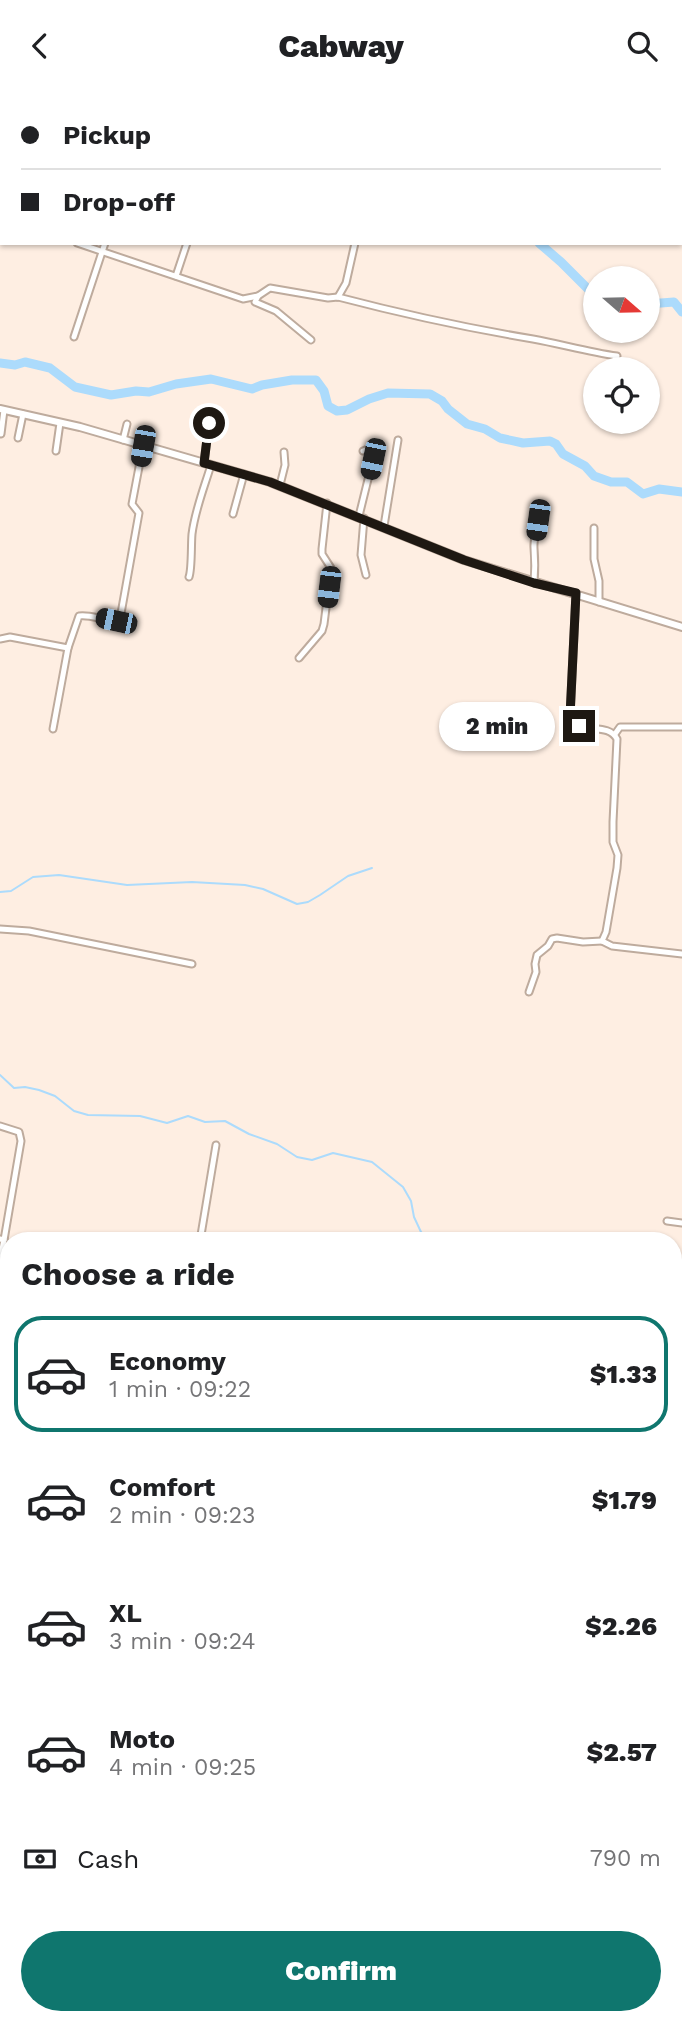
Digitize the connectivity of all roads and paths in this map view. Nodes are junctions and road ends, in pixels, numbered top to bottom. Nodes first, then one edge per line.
1 (83, 245) edge
2 (104, 245) edge
3 (186, 245) edge
4 (355, 245) edge
5 (102, 252) junction
6 (176, 276) junction
7 (258, 296) junction
8 (338, 297) junction
9 (74, 337) dead end
10 (311, 340) dead end
11 (617, 356) dead end
12 (2, 409) edge
13 (23, 414) junction
14 (60, 423) junction
15 (209, 423) dead end
16 (127, 424) dead end
17 (1, 434) edge
18 (18, 438) dead end
19 (123, 440) junction
20 (398, 440) dead end
21 (143, 446) junction
22 (56, 451) dead end
23 (363, 451) dead end
24 (284, 452) dead end
25 (208, 464) junction
26 (244, 474) junction
27 (280, 485) junction
28 (327, 503) junction
29 (534, 513) dead end
30 (233, 514) dead end
31 (362, 517) junction
32 (384, 526) junction
33 (594, 528) dead end
34 (366, 575) dead end
35 (189, 577) dead end
36 (534, 583) junction
37 (576, 593) junction
38 (599, 602) junction
39 (682, 627) edge
40 (0, 639) edge
41 (68, 648) junction
42 (299, 658) dead end
43 (682, 727) edge
44 (53, 729) dead end
45 (615, 734) junction
46 (0, 929) edge
47 (602, 941) junction
48 (682, 954) edge
49 (192, 964) dead end
50 (529, 992) dead end
51 (0, 1126) edge
52 (216, 1145) dead end
53 (667, 1221) dead end
54 (682, 1223) edge
55 (4, 1232) edge
56 (202, 1232) edge

1 - 5 street
2 - 5 street
3 - 6 street
4 - 8 street
5 - 6 street
5 - 9 street
6 - 7 street
7 - 8 street
7 - 10 street
8 - 11 street
12 - 13 street
12 - 17 street
13 - 14 street
13 - 18 street
14 - 19 street
14 - 22 street
15 - 25 street
16 - 19 street
19 - 21 street
20 - 32 street
21 - 25 street
21 - 41 street
23 - 31 street
24 - 27 street
25 - 26 street
25 - 35 street
26 - 27 street
26 - 30 street
27 - 28 street
28 - 31 street
28 - 42 street
29 - 36 street
31 - 32 street
31 - 34 street
32 - 36 street
33 - 38 street
36 - 37 street
37 - 38 street
37 - 45 street
38 - 39 street
40 - 41 street
41 - 44 street
43 - 45 street
45 - 47 street
46 - 49 street
47 - 48 street
47 - 50 street
51 - 55 street
52 - 56 street
53 - 54 street

